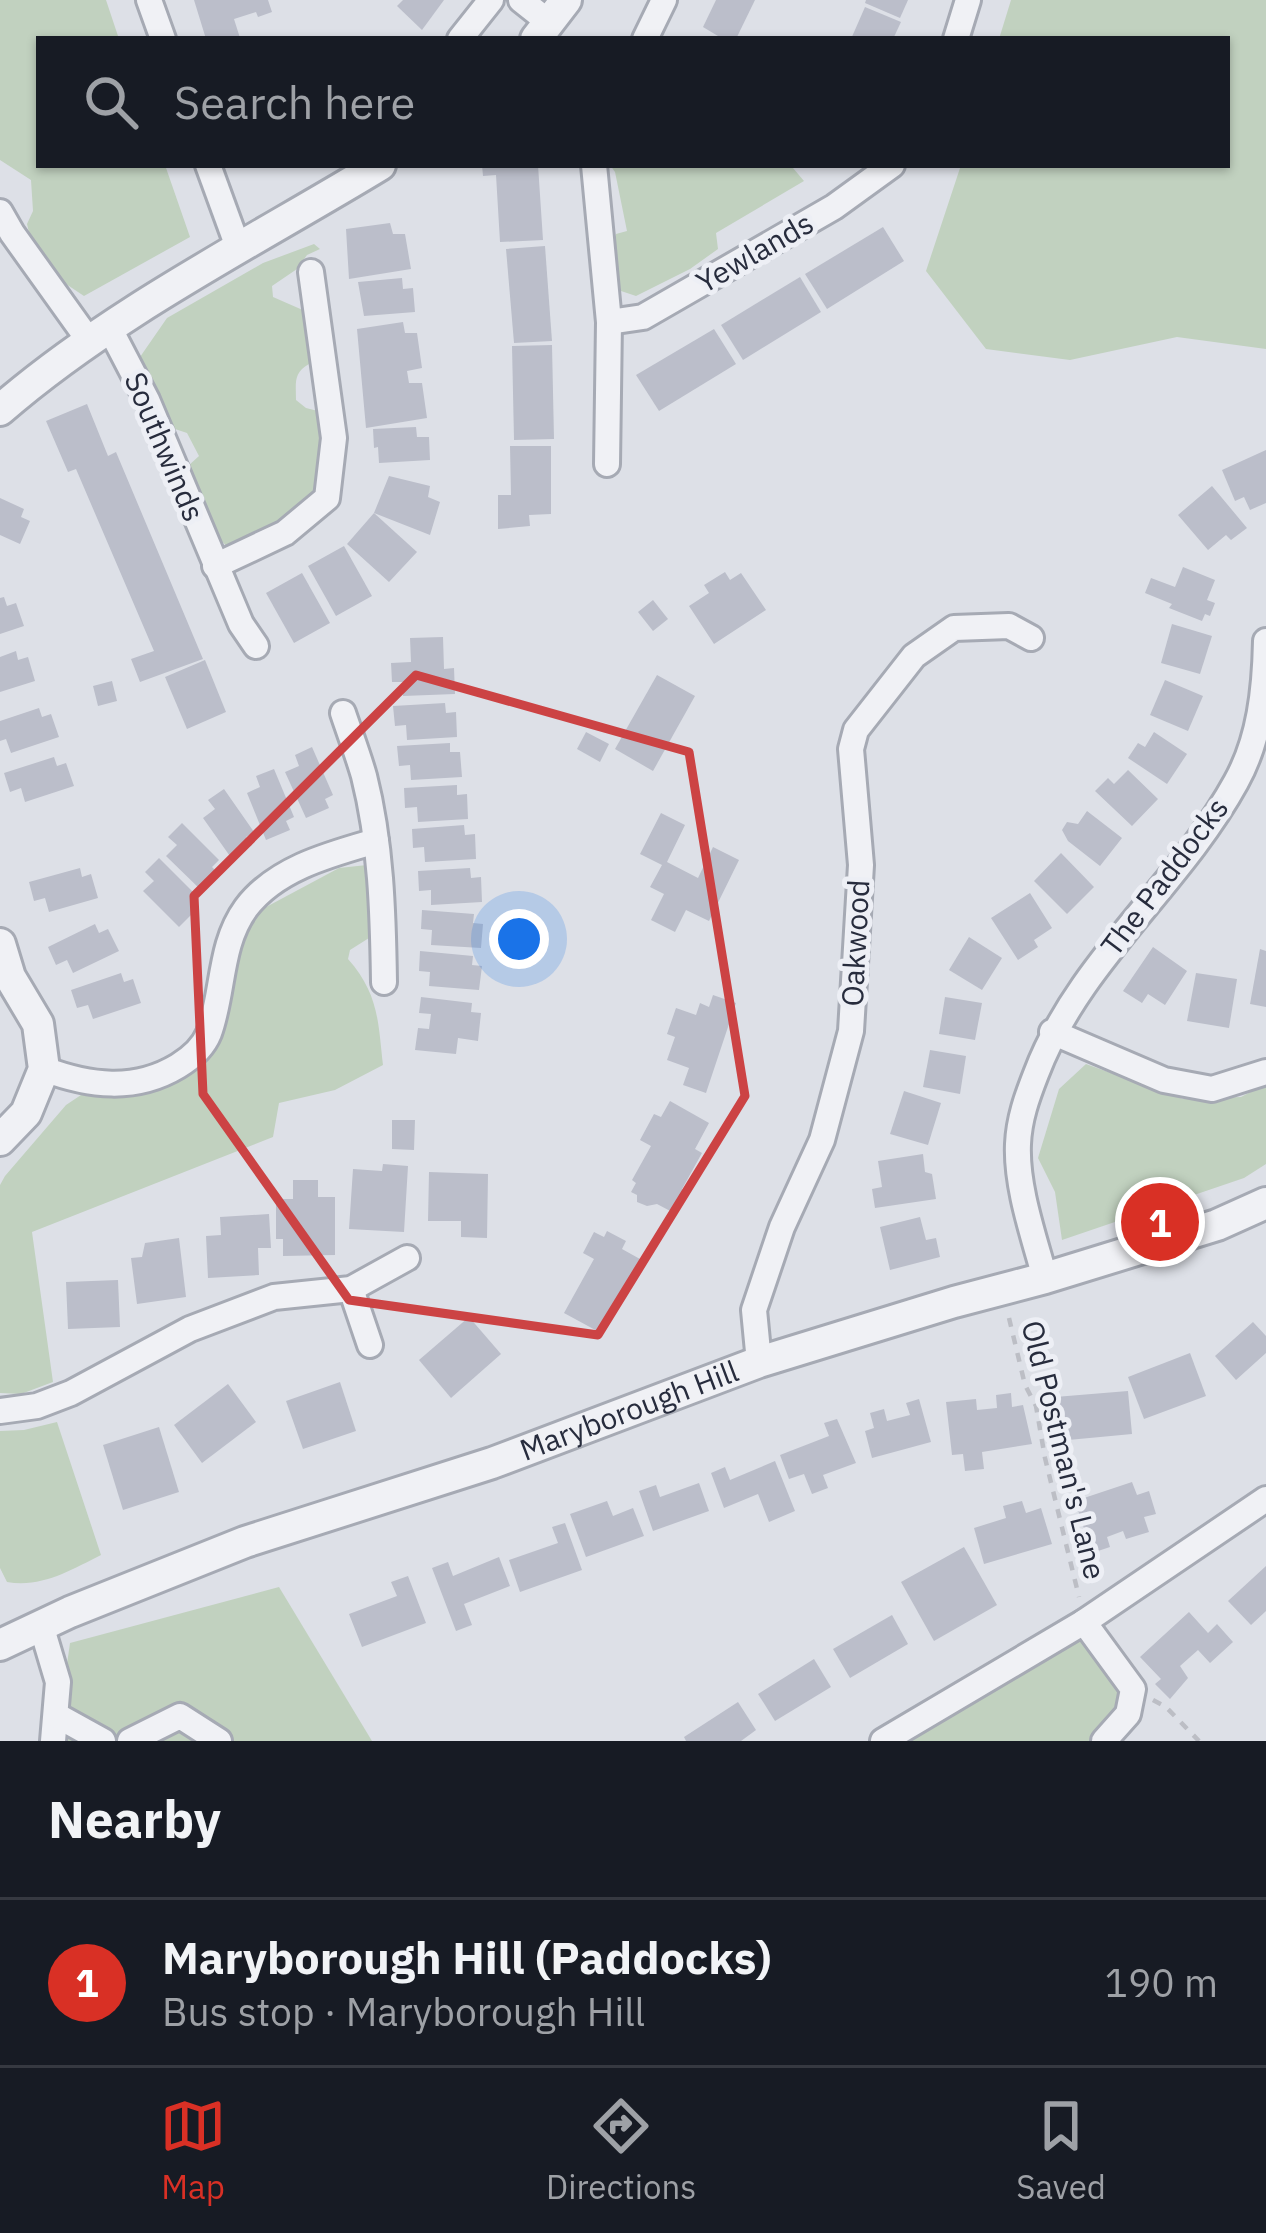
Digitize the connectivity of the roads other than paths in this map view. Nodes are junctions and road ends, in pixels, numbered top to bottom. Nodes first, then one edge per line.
1 (149, 0) edge
2 (491, 0) edge
3 (521, 0) edge
4 (664, 0) edge
5 (968, 0) edge
6 (550, 21) edge
7 (162, 36) edge
8 (462, 36) edge
9 (646, 36) edge
10 (957, 36) edge
11 (209, 168) edge
12 (375, 168) edge
13 (594, 168) edge
14 (888, 168) edge
15 (0, 212) edge
16 (239, 250) junction
17 (310, 272) dead end
18 (609, 322) junction
19 (100, 336) junction
20 (0, 410) edge
21 (607, 464) dead end
22 (215, 566) junction
23 (1030, 638) dead end
24 (1266, 641) edge
25 (256, 646) dead end
26 (343, 713) dead end
27 (376, 842) junction
28 (0, 944) edge
29 (384, 982) dead end
30 (1052, 1033) junction
31 (44, 1070) junction
32 (1266, 1072) edge
33 (0, 1140) edge
34 (1266, 1203) edge
35 (407, 1258) dead end
36 (1045, 1278) junction
37 (351, 1289) junction
38 (370, 1346) dead end
39 (760, 1362) junction
40 (0, 1411) edge
41 (1266, 1499) edge
42 (1084, 1622) junction
43 (41, 1625) junction
44 (1, 1642) edge
45 (55, 1728) edge
46 (103, 1741) edge
47 (130, 1741) edge
48 (219, 1741) edge
49 (883, 1741) edge
50 (1104, 1741) edge

1 - 7 street
2 - 8 street
3 - 6 street
4 - 9 street
5 - 10 street
11 - 16 street
12 - 16 street
13 - 18 street
14 - 18 street, Yewlands
15 - 19 street, Southwinds
16 - 19 street
17 - 22 street
18 - 21 street
19 - 20 street
19 - 22 street, Southwinds
22 - 25 street, Southwinds
23 - 39 street, Oakwood
24 - 30 street, The Paddocks
26 - 27 street
27 - 29 street
27 - 31 street
28 - 31 street
30 - 32 street
30 - 36 street, The Paddocks
31 - 33 street
34 - 36 street, Maryborough Hill
35 - 37 street
36 - 39 street, Maryborough Hill
37 - 38 street
37 - 40 street
39 - 43 street, Maryborough Hill
41 - 42 street
42 - 49 street
42 - 50 street
43 - 44 street, Maryborough Hill
43 - 45 street
45 - 46 street
47 - 48 street

